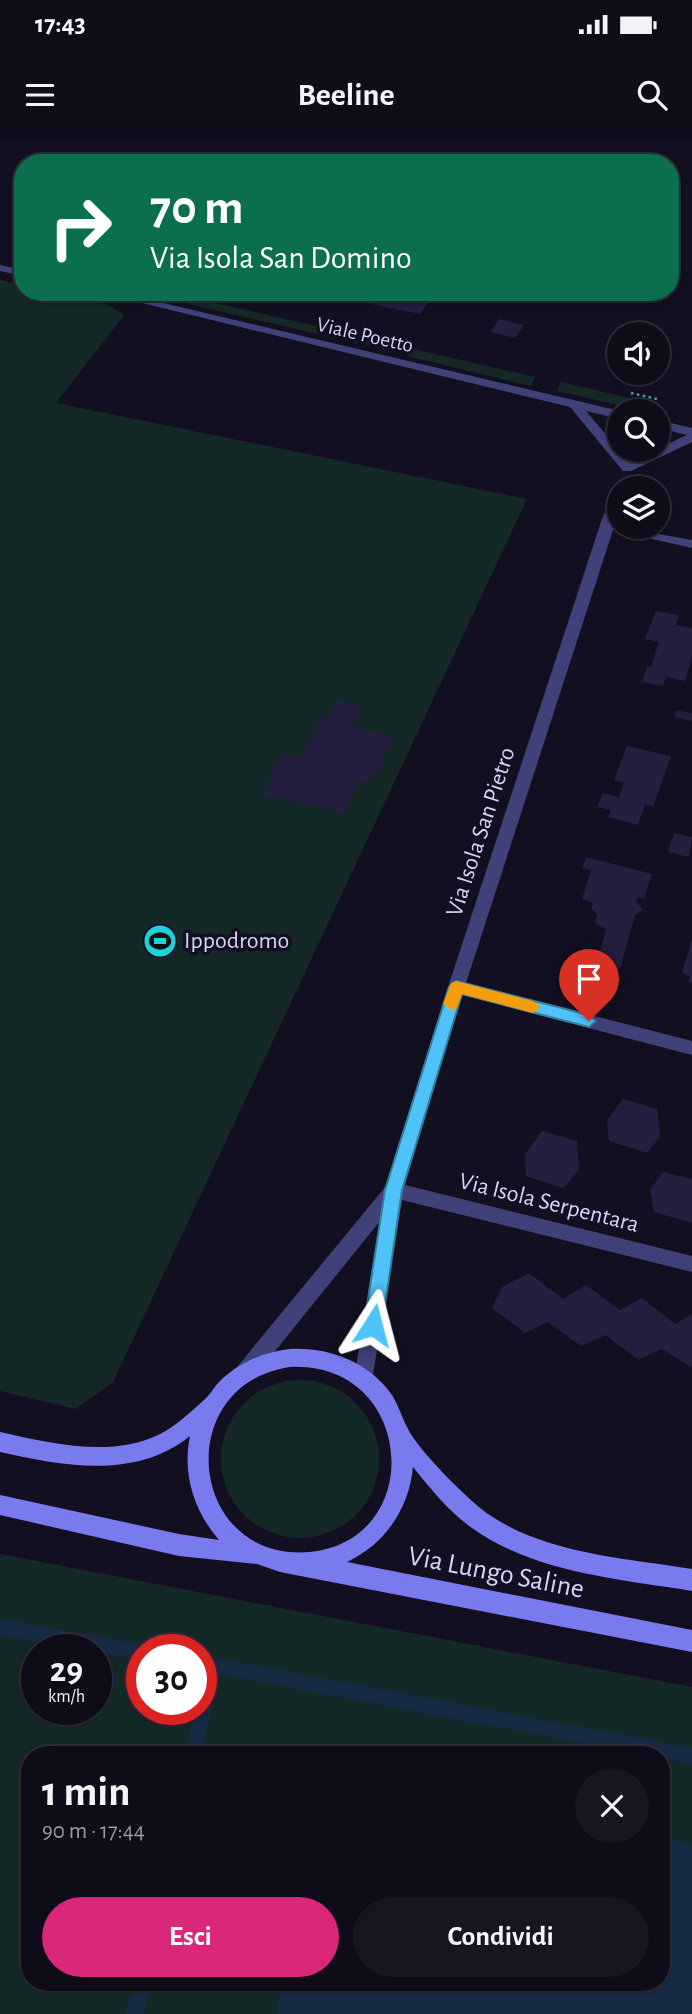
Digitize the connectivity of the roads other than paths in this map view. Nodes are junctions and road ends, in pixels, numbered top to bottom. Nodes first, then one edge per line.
1 (141, 301) edge
2 (574, 404) junction
3 (607, 412) edge
4 (670, 428) edge
5 (692, 434) edge
6 (629, 462) edge
7 (627, 468) junction
8 (624, 476) edge
9 (607, 525) edge
10 (668, 539) edge
11 (692, 544) edge
12 (456, 987) junction
13 (692, 1048) edge
14 (394, 1190) junction
15 (692, 1264) edge
16 (242, 1376) junction
17 (365, 1379) junction
18 (214, 1404) junction
19 (403, 1439) junction
20 (0, 1442) edge
21 (0, 1505) edge
22 (279, 1559) junction
23 (692, 1580) edge
24 (692, 1641) edge

1 - 2 street, Viale Poetto
2 - 3 street, Viale Poetto
2 - 7 street
4 - 5 street
5 - 7 street
6 - 7 street, Via Isola San Pietro
7 - 8 street, Via Isola San Pietro
9 - 12 street, Via Isola San Pietro
10 - 11 street
12 - 13 street
12 - 14 street, Via Isola San Pietro
14 - 15 street, Via Isola Serpentara
14 - 16 street, Via Isola San Pietro
14 - 17 street, Via Isola San Pietro
16 - 17 main road, Via Lungo Saline
16 - 18 main road, Via Lungo Saline
17 - 19 main road, Via Lungo Saline
18 - 20 main road, Via Lungo Saline
18 - 22 main road, Via Lungo Saline
19 - 22 main road, Via Lungo Saline
19 - 23 main road, Via Lungo Saline
21 - 22 main road, Via Lungo Saline
22 - 24 main road, Via Lungo Saline

